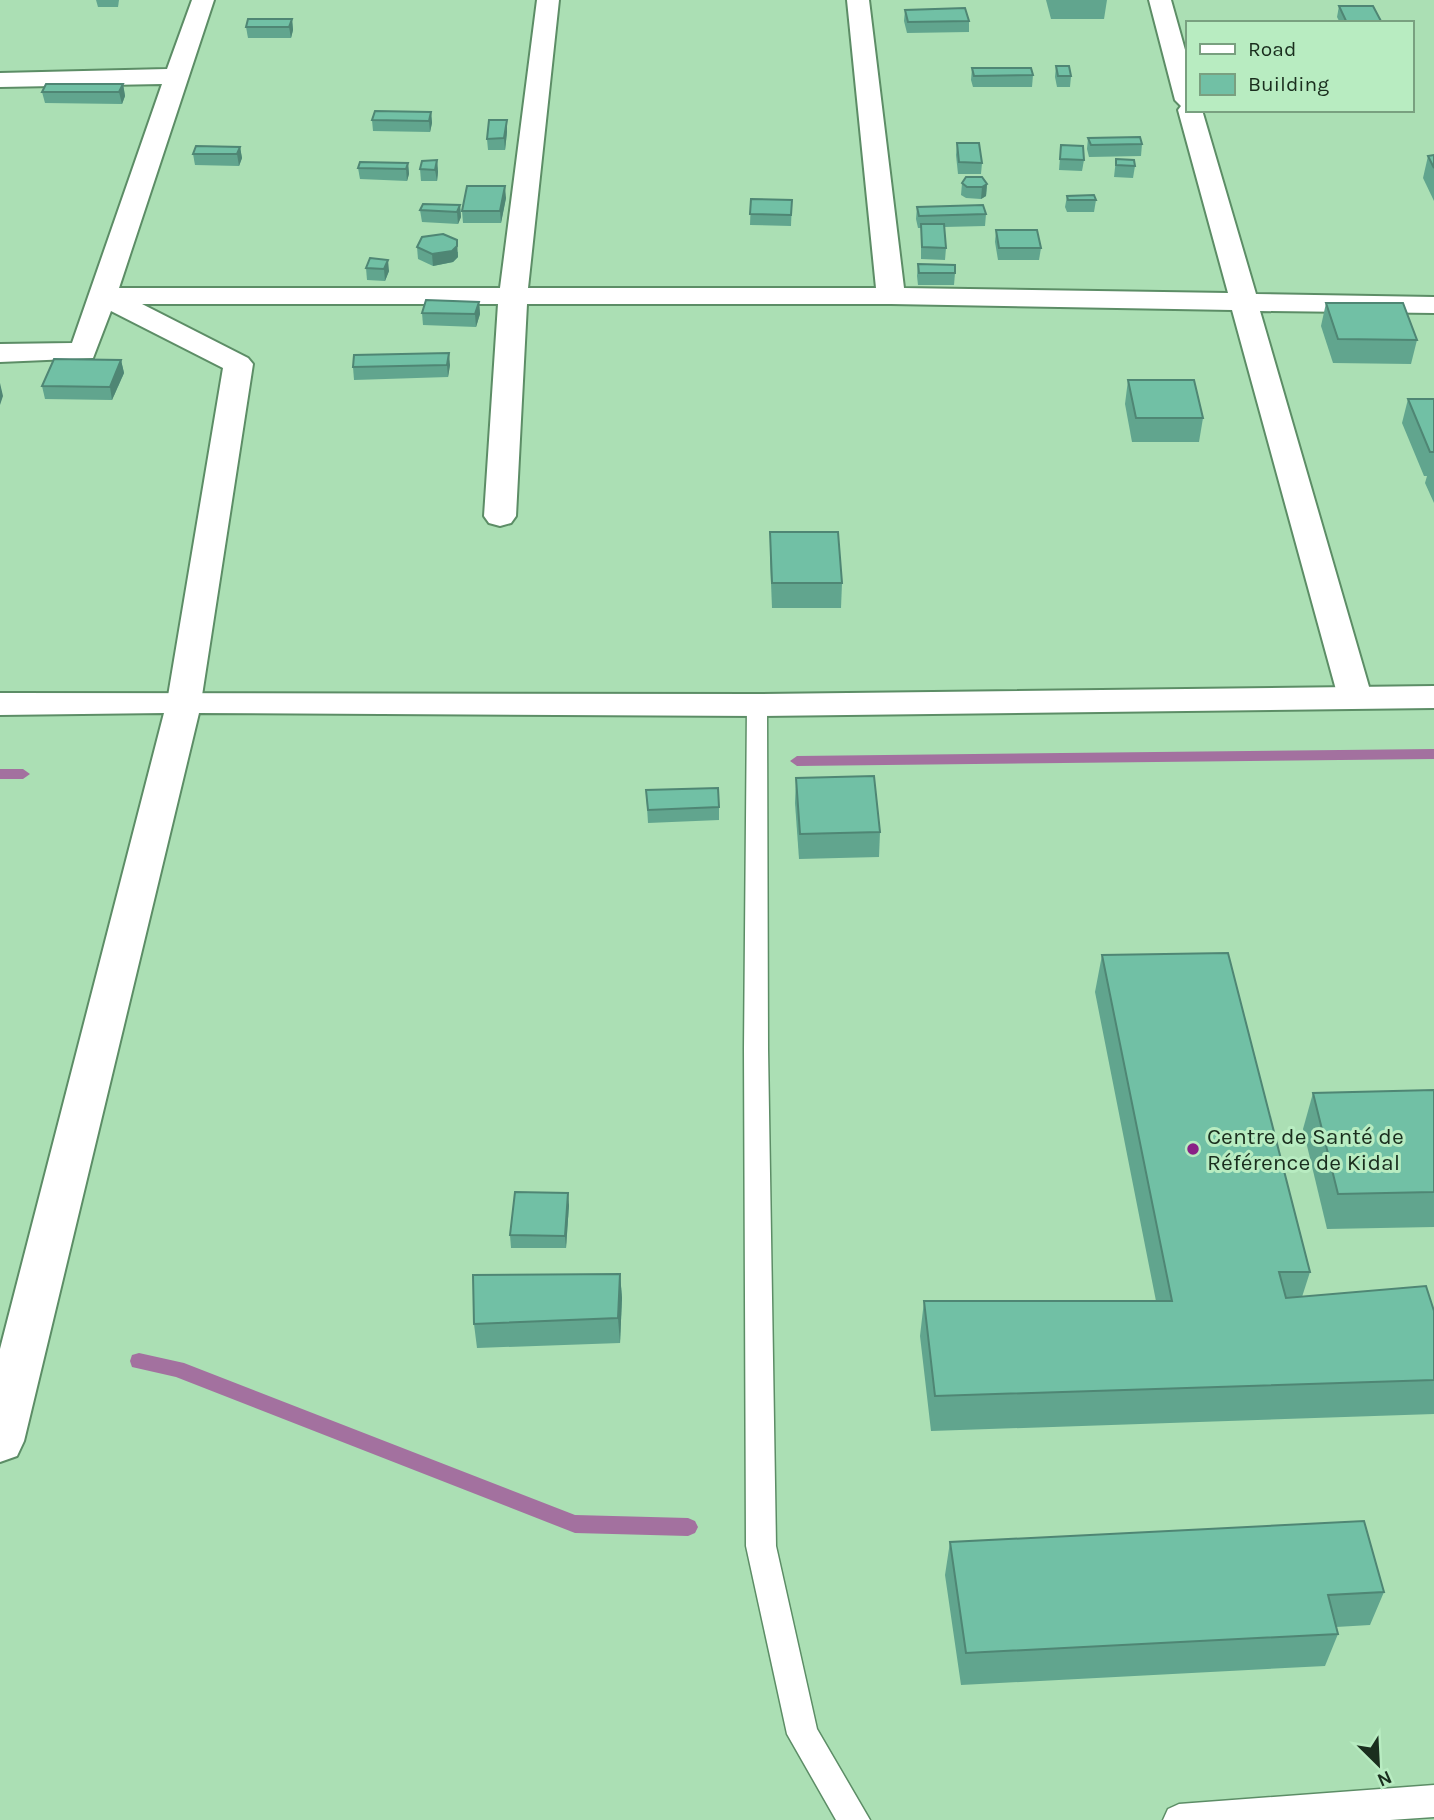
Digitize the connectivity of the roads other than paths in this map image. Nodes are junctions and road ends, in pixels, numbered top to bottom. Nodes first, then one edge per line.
1 (203, 0) edge
2 (548, 0) edge
3 (858, 0) edge
4 (1160, 0) edge
5 (177, 76) junction
6 (0, 80) edge
7 (1186, 96) edge
8 (1191, 112) edge
9 (103, 296) junction
10 (513, 296) junction
11 (891, 296) junction
12 (1242, 302) junction
13 (1434, 305) edge
14 (0, 353) edge
15 (500, 516) dead end
16 (1355, 697) junction
17 (1434, 697) edge
18 (184, 702) junction
19 (0, 704) edge
20 (757, 705) junction
21 (0, 1441) edge
22 (1434, 1801) edge
23 (855, 1820) edge
24 (1179, 1820) edge

1 - 5 street
2 - 10 street
3 - 11 street
4 - 7 street
5 - 6 street
5 - 9 street
8 - 12 street
9 - 10 street
9 - 14 street
9 - 18 street
10 - 11 street
10 - 15 street
11 - 12 street
12 - 13 street
12 - 16 street
16 - 17 street
16 - 20 street
18 - 19 street
18 - 20 street
18 - 21 street
20 - 23 lane
22 - 24 lane

